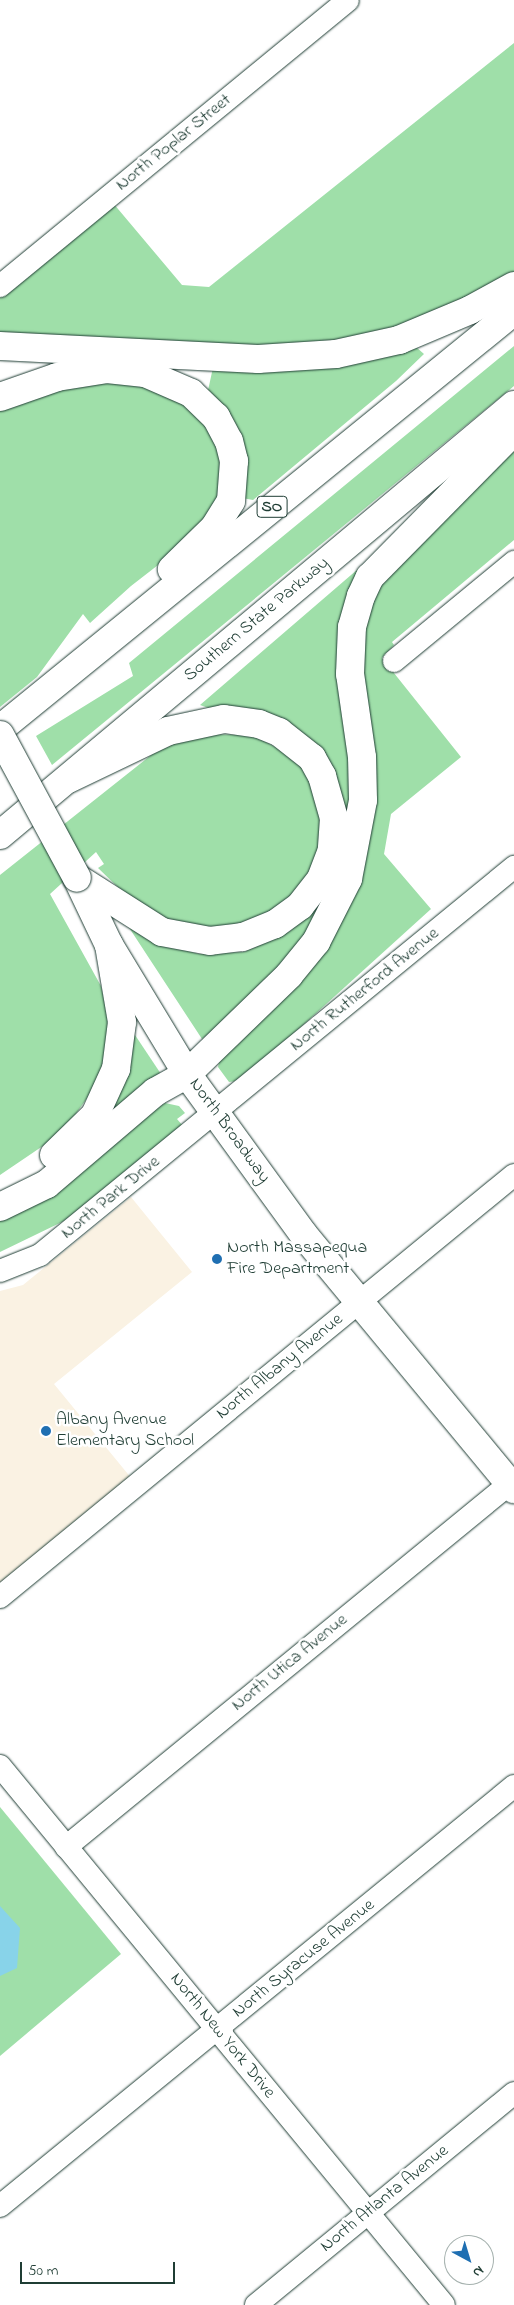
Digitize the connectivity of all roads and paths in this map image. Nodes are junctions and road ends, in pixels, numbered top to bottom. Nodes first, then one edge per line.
1 (348, 0) edge
2 (0, 286) edge
3 (514, 286) edge
4 (514, 311) edge
5 (0, 346) edge
6 (0, 397) edge
7 (514, 405) edge
8 (514, 431) edge
9 (514, 562) edge
10 (394, 661) dead end
11 (48, 690) junction
12 (0, 729) edge
13 (0, 735) edge
14 (68, 779) junction
15 (0, 835) edge
16 (514, 867) edge
17 (77, 878) junction
18 (109, 945) junction
19 (187, 1074) junction
20 (215, 1113) junction
21 (514, 1175) edge
22 (0, 1189) edge
23 (0, 1207) edge
24 (0, 1271) edge
25 (359, 1302) junction
26 (513, 1484) edge
27 (0, 1597) edge
28 (0, 1766) edge
29 (514, 1786) edge
30 (66, 1846) junction
31 (217, 2030) junction
32 (514, 2093) edge
33 (0, 2206) edge
34 (368, 2213) junction
35 (256, 2305) edge
36 (444, 2305) edge

1 - 2 street, North Poplar Street
3 - 5 main road
4 - 11 main road, SO
6 - 11 main road
7 - 14 main road, Southern State Parkway
8 - 19 main road
9 - 10 street
11 - 12 main road, SO
13 - 17 main road, North Broadway, bridge
14 - 15 main road, Southern State Parkway
14 - 17 main road
16 - 20 street, North Rutherford Avenue
17 - 18 main road, North Broadway
18 - 19 main road, North Broadway
18 - 22 main road
19 - 20 main road, North Broadway
19 - 23 main road
20 - 24 street, North Park Drive
20 - 25 main road, North Broadway
21 - 25 street, North Albany Avenue
25 - 26 main road, North Broadway
25 - 27 street, North Albany Avenue
26 - 30 street, North Utica Avenue
28 - 30 street, North New York Drive
29 - 31 street, North Syracuse Avenue
30 - 31 street, North New York Drive
31 - 33 street, North Syracuse Avenue
31 - 34 street, North New York Drive
32 - 34 street, North Atlanta Avenue
34 - 35 street, North Atlanta Avenue
34 - 36 street, North New York Drive

